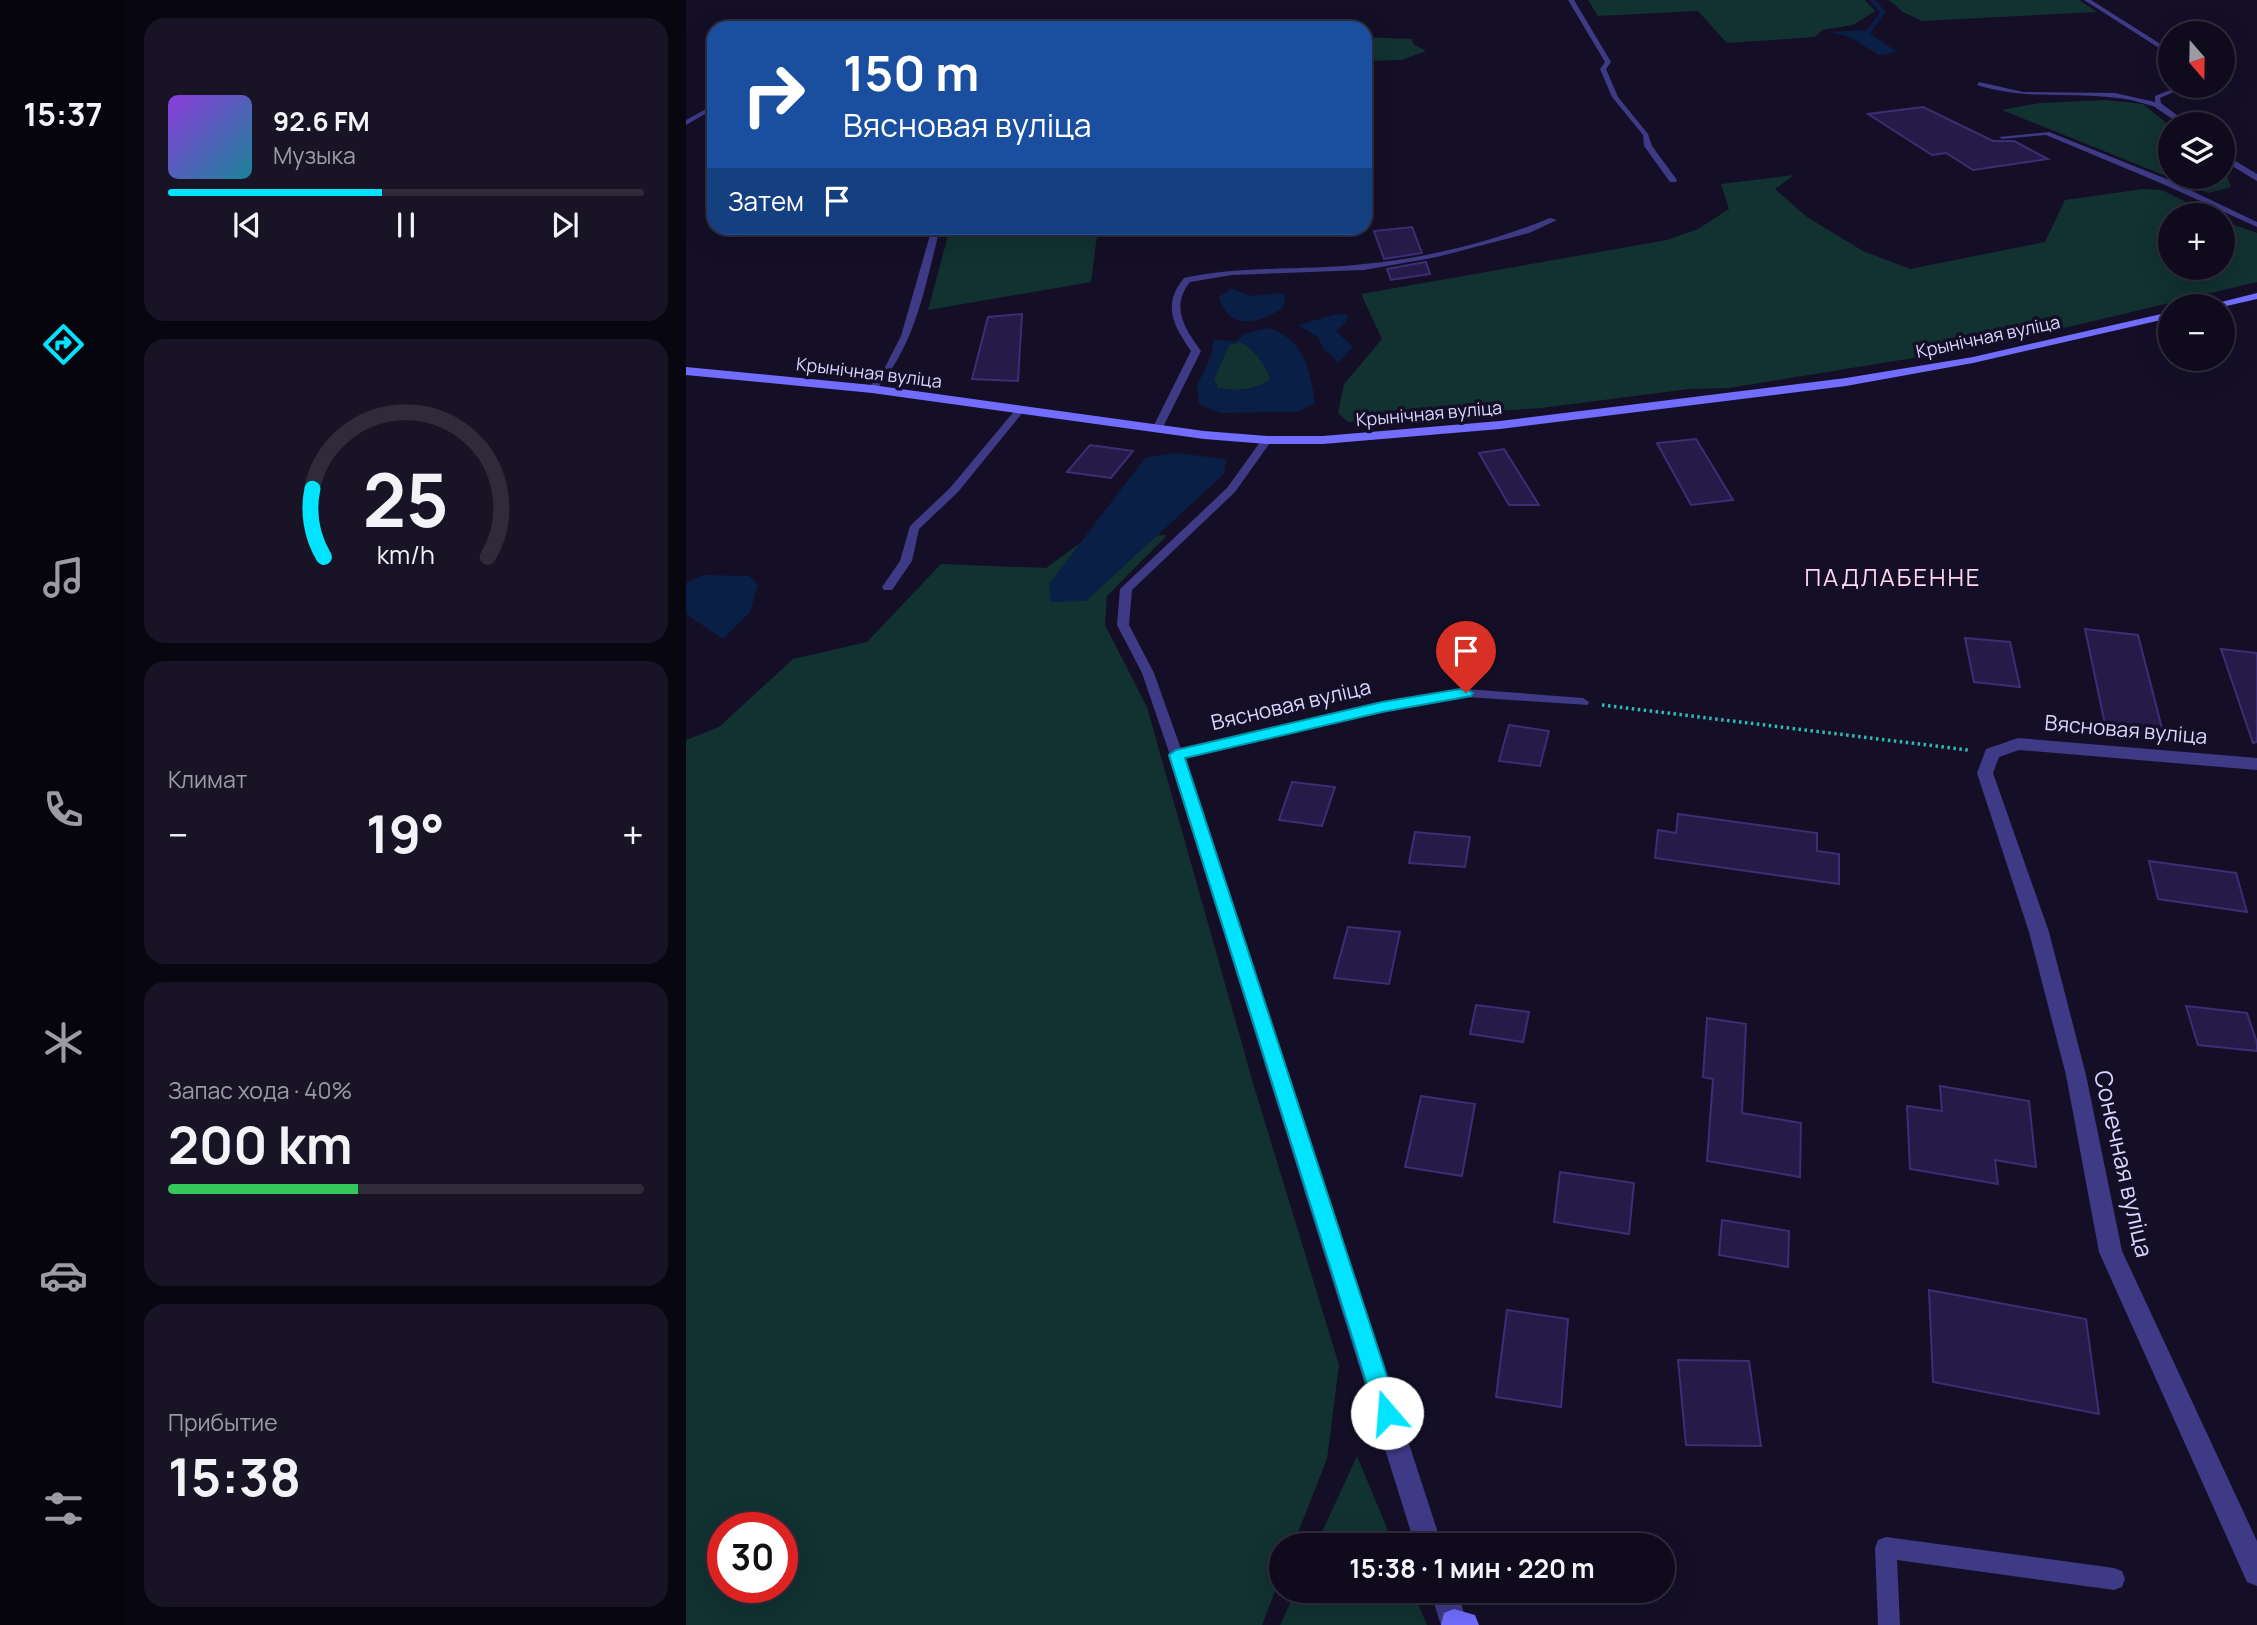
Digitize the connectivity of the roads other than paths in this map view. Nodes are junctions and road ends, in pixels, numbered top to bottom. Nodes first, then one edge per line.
1 (1571, 0) edge
2 (2087, 0) edge
3 (2158, 45) edge
4 (1979, 84) dead end
5 (2158, 97) edge
6 (2159, 106) junction
7 (707, 111) edge
8 (2168, 112) edge
9 (686, 123) edge
10 (2002, 137) dead end
11 (2235, 164) edge
12 (2257, 178) edge
13 (1673, 180) dead end
14 (1553, 220) dead end
15 (2257, 225) edge
16 (934, 235) edge
17 (2257, 296) edge
18 (2235, 301) edge
19 (2158, 318) edge
20 (686, 371) edge
21 (872, 389) junction
22 (1019, 411) junction
23 (1157, 429) junction
24 (1267, 440) junction
25 (888, 587) dead end
26 (1583, 702) road end
27 (1992, 753) joint
28 (1176, 755) junction
29 (2257, 764) edge
30 (1425, 1533) edge
31 (2257, 1572) edge
32 (2114, 1579) dead end
33 (1449, 1603) edge
34 (1458, 1624) edge
35 (1889, 1625) edge

1 - 13 lane
2 - 3 lane
4 - 6 lane
5 - 6 lane
6 - 8 street
7 - 9 lane
10 - 15 lane
11 - 12 street
14 - 23 lane
16 - 21 lane
17 - 18 street
19 - 24 street, Крынічная вуліца
20 - 21 street, Крынічная вуліца
21 - 22 street, Крынічная вуліца
22 - 23 street, Крынічная вуліца
22 - 25 lane
23 - 24 street, Крынічная вуліца
24 - 28 lane
26 - 28 lane, Вясновая вуліца
27 - 29 street, Вясновая вуліца
27 - 31 street, Сонечная вуліца
28 - 30 street
32 - 35 lane
33 - 34 street

